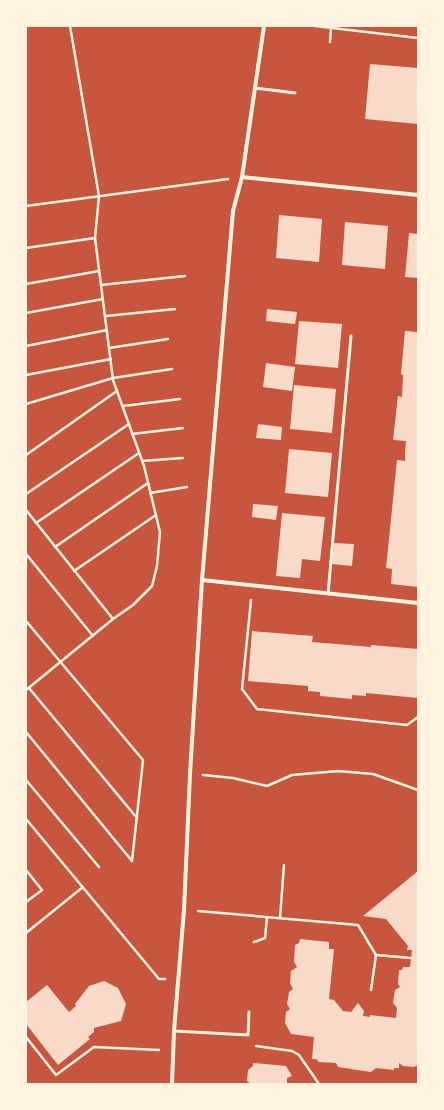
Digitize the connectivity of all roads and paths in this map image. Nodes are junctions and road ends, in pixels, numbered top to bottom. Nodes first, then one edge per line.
1 (70, 26) edge
2 (264, 26) edge
3 (315, 26) edge
4 (332, 28) junction
5 (418, 38) edge
6 (330, 42) dead end
7 (255, 88) junction
8 (294, 93) dead end
9 (242, 177) junction
10 (418, 195) edge
11 (99, 196) junction
12 (26, 206) edge
13 (95, 238) junction
14 (26, 248) edge
15 (99, 271) junction
16 (185, 276) dead end
17 (26, 284) edge
18 (101, 285) junction
19 (103, 299) junction
20 (175, 309) dead end
21 (26, 313) edge
22 (106, 316) junction
23 (107, 330) junction
24 (352, 336) dead end
25 (168, 339) dead end
26 (26, 346) edge
27 (109, 348) junction
28 (111, 359) junction
29 (172, 369) dead end
30 (26, 375) edge
31 (113, 378) junction
32 (117, 391) junction
33 (180, 399) dead end
34 (26, 404) edge
35 (122, 406) junction
36 (129, 424) junction
37 (183, 428) dead end
38 (132, 434) junction
39 (139, 453) junction
40 (26, 455) edge
41 (183, 458) dead end
42 (142, 461) junction
43 (148, 483) junction
44 (186, 487) dead end
45 (150, 493) junction
46 (26, 494) edge
47 (26, 510) edge
48 (156, 515) junction
49 (36, 523) junction
50 (55, 547) junction
51 (26, 554) edge
52 (74, 571) junction
53 (202, 580) junction
54 (252, 586) junction
55 (328, 594) junction
56 (418, 603) edge
57 (113, 619) junction
58 (26, 621) edge
59 (93, 636) junction
60 (60, 662) junction
61 (27, 689) edge
62 (418, 717) edge
63 (26, 732) edge
64 (190, 774) junction
65 (26, 780) edge
66 (418, 790) edge
67 (137, 818) junction
68 (26, 819) edge
69 (284, 865) dead end
70 (99, 867) dead end
71 (26, 870) edge
72 (83, 887) junction
73 (26, 902) edge
74 (184, 910) junction
75 (267, 917) junction
76 (280, 918) junction
77 (26, 933) edge
78 (254, 942) dead end
79 (376, 955) junction
80 (411, 958) dead end
81 (178, 981) junction
82 (371, 990) dead end
83 (249, 1012) dead end
84 (174, 1031) junction
85 (248, 1035) junction
86 (26, 1037) edge
87 (173, 1050) junction
88 (172, 1084) edge
89 (319, 1084) edge

1 - 11 path
2 - 7 street
3 - 4 path
4 - 5 path
4 - 6 path
7 - 8 lane
7 - 9 street
9 - 10 street
9 - 11 path
9 - 53 street
11 - 12 path
11 - 13 path
13 - 14 path
13 - 15 path
15 - 17 path
15 - 18 path
16 - 18 path
18 - 19 path
19 - 21 path
19 - 22 path
20 - 22 path
22 - 23 path
23 - 26 path
23 - 27 path
24 - 55 lane
25 - 27 path
27 - 28 path
28 - 30 path
28 - 31 path
29 - 31 path
31 - 32 path
31 - 34 path
32 - 35 path
32 - 40 path
33 - 35 path
35 - 36 path
36 - 38 path
36 - 46 path
37 - 38 path
38 - 39 path
39 - 42 path
39 - 49 path
41 - 42 path
42 - 43 path
43 - 45 path
43 - 50 path
44 - 45 path
45 - 48 path
47 - 49 path
48 - 52 path
48 - 57 path
49 - 50 path
50 - 52 path
51 - 59 path
52 - 57 path
53 - 54 street
53 - 64 street
54 - 55 street
54 - 62 path
55 - 56 street
57 - 59 path
58 - 60 path
59 - 60 path
60 - 61 path
60 - 67 path
61 - 67 path
63 - 67 path
64 - 66 path
64 - 74 street
65 - 70 path
68 - 72 path
69 - 76 path
71 - 73 path
72 - 77 path
72 - 81 path
74 - 75 path
74 - 81 street
75 - 76 path
75 - 78 path
76 - 79 path
79 - 80 path
79 - 82 path
81 - 84 street
83 - 85 lane
84 - 85 lane
84 - 87 street
85 - 89 path
86 - 87 path
87 - 88 street

